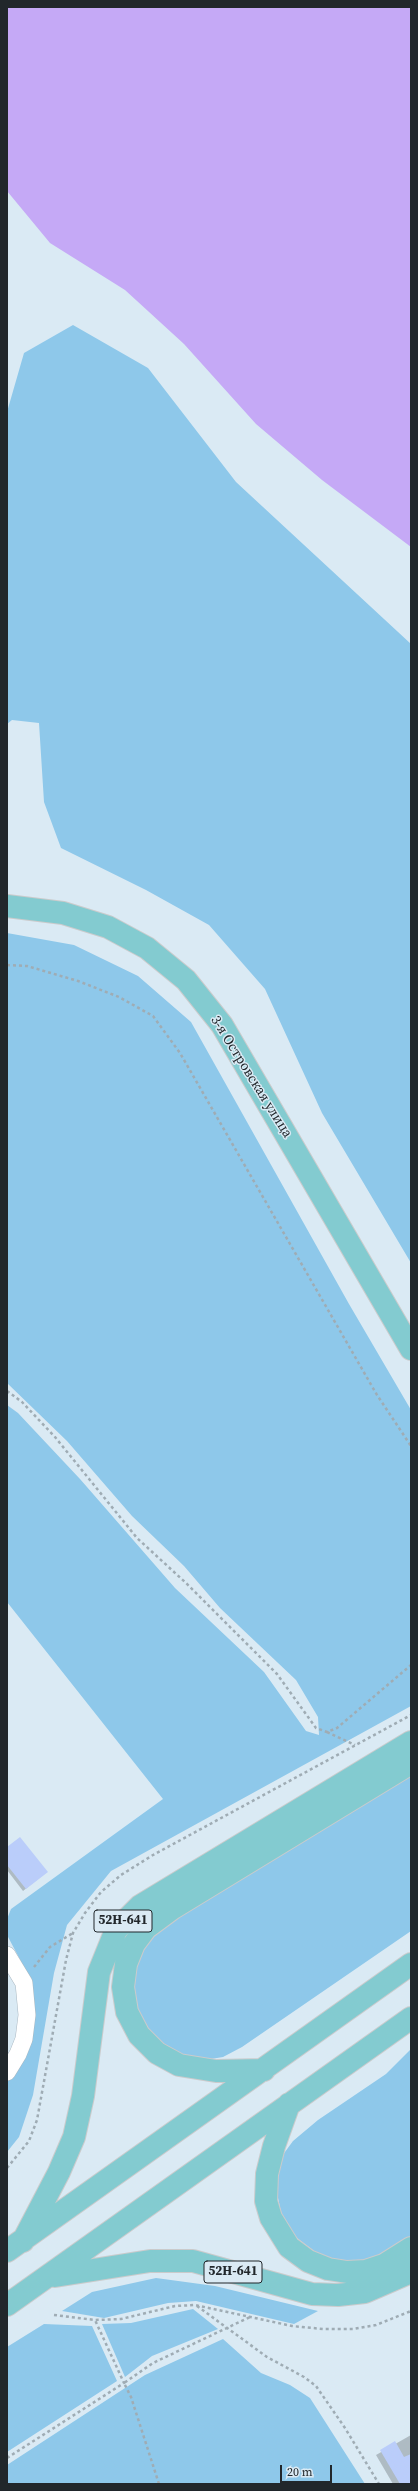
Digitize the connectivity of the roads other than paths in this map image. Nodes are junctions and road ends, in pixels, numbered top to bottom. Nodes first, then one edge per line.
1 (7, 906) edge
2 (411, 1348) edge
3 (411, 1742) edge
4 (411, 1763) edge
5 (7, 1955) edge
6 (411, 1964) edge
7 (411, 2018) edge
8 (264, 2070) junction
9 (7, 2072) edge
10 (289, 2104) junction
11 (15, 2246) edge
12 (411, 2248) edge
13 (411, 2272) edge
14 (50, 2277) junction
15 (7, 2305) edge

1 - 2 main road, 3-я Островская улица
3 - 11 main road, 52Н-641
4 - 8 main road, 52Н-641
5 - 9 street
6 - 8 main road
7 - 10 main road
8 - 11 main road
10 - 12 main road
10 - 14 main road
13 - 14 main road, 52Н-641
14 - 15 main road

